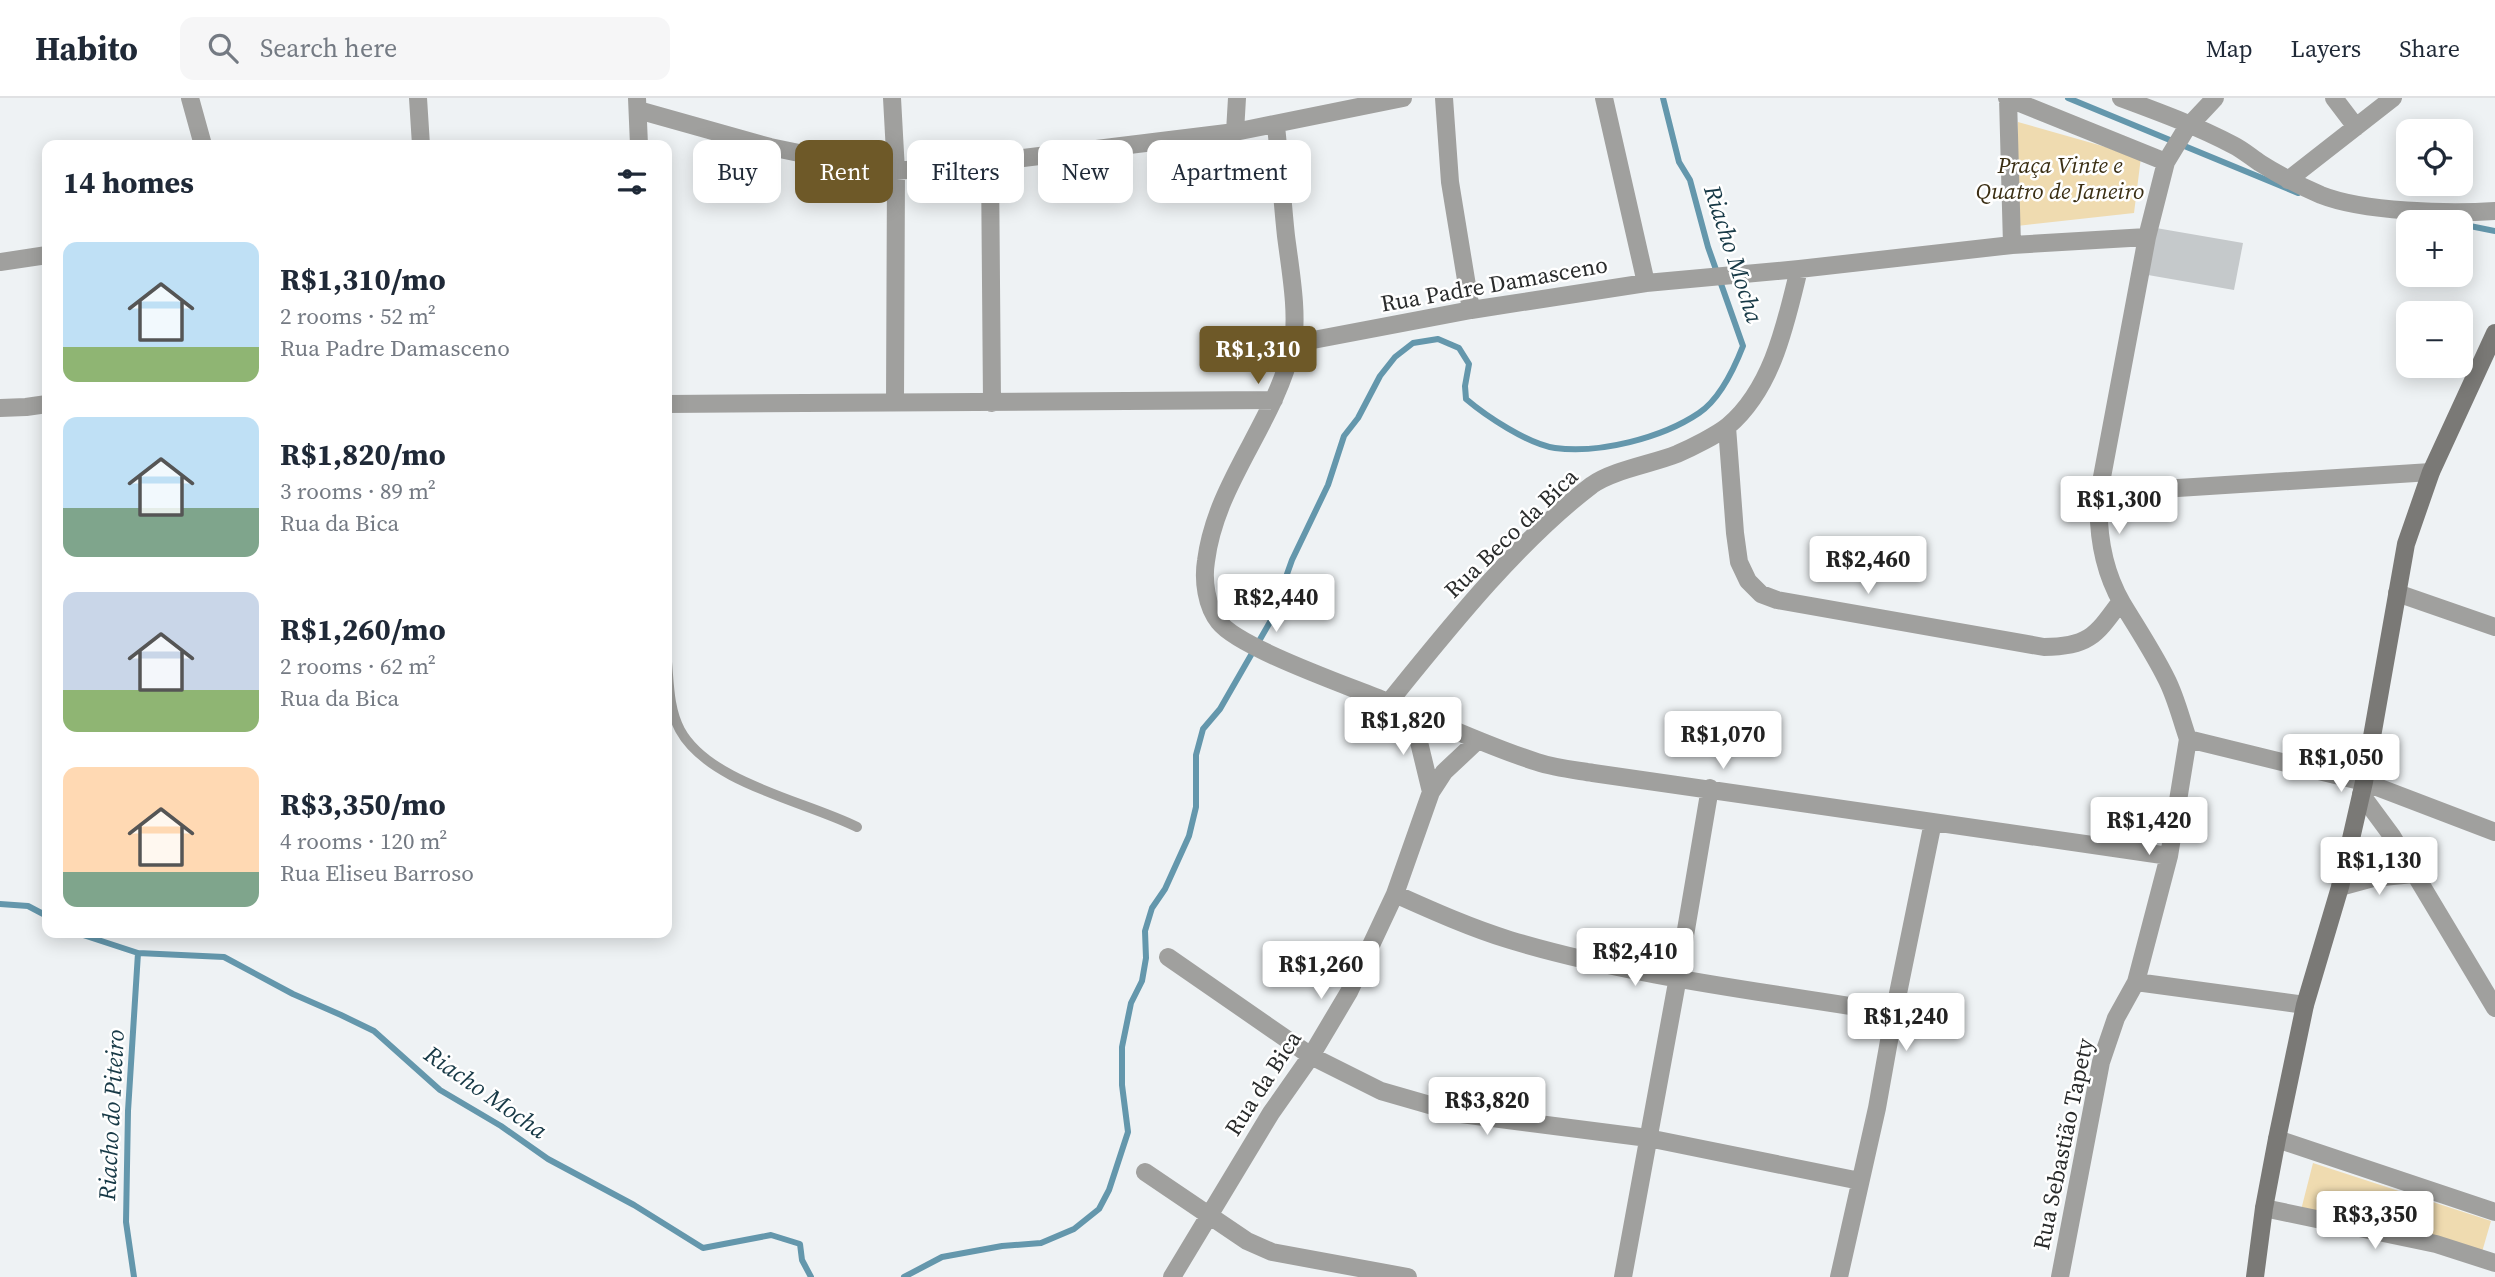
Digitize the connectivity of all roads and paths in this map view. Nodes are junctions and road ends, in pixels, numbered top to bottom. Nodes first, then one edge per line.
1 (190, 98) edge
2 (418, 98) edge
3 (892, 98) edge
4 (1237, 98) edge
5 (1402, 98) edge
6 (1444, 98) edge
7 (1604, 98) edge
8 (2008, 98) edge
9 (2120, 98) edge
10 (2214, 98) edge
11 (2334, 98) edge
12 (2393, 98) edge
13 (638, 104) edge
14 (1276, 126) junction
15 (2188, 127) junction
16 (2356, 127) junction
17 (1235, 132) junction
18 (202, 140) edge
19 (421, 140) edge
20 (639, 140) edge
21 (2169, 157) junction
22 (1024, 158) edge
23 (907, 170) edge
24 (895, 171) junction
25 (2288, 180) junction
26 (990, 203) edge
27 (2495, 211) edge
28 (2147, 237) junction
29 (2012, 245) junction
30 (42, 257) edge
31 (0, 262) edge
32 (1800, 268) junction
33 (1646, 283) junction
34 (1471, 310) junction
35 (2495, 333) edge
36 (1293, 344) junction
37 (1274, 400) junction
38 (895, 402) junction
39 (992, 403) junction
40 (42, 404) edge
41 (672, 404) edge
42 (0, 408) edge
43 (1727, 427) junction
44 (2431, 471) junction
45 (2099, 493) junction
46 (2397, 593) junction
47 (2121, 601) junction
48 (2495, 627) edge
49 (1389, 702) junction
50 (672, 708) edge
51 (1412, 713) junction
52 (2188, 739) junction
53 (1477, 741) junction
54 (1710, 788) junction
55 (2363, 788) junction
56 (1431, 792) junction
57 (1933, 822) junction
58 (857, 827) dead end
59 (2495, 832) edge
60 (2169, 856) junction
61 (2413, 874) junction
62 (2340, 887) junction
63 (1395, 894) junction
64 (1168, 957) dead end
65 (1678, 977) junction
66 (2136, 982) junction
67 (2305, 1004) junction
68 (2495, 1007) edge
69 (1894, 1013) junction
70 (1311, 1056) junction
71 (1647, 1138) junction
72 (2277, 1139) junction
73 (1145, 1172) dead end
74 (1860, 1181) junction
75 (2264, 1208) junction
76 (2495, 1212) edge
77 (1209, 1216) junction
78 (2495, 1263) edge
79 (1172, 1277) edge
80 (1408, 1277) edge
81 (1623, 1277) edge
82 (1839, 1277) edge
83 (2060, 1277) edge
84 (2255, 1277) edge

1 - 18 street
2 - 19 street
3 - 24 street
4 - 17 street
5 - 14 street
6 - 34 street
7 - 33 street
8 - 21 street
8 - 29 street
9 - 15 street
10 - 15 street
11 - 16 street
12 - 16 street
13 - 20 street
13 - 24 street
14 - 17 street
14 - 36 street
15 - 21 street
15 - 25 street
16 - 25 street
17 - 22 street
21 - 28 street
23 - 24 street
24 - 38 street
25 - 27 street
26 - 39 street
28 - 29 street
28 - 45 street
29 - 32 street
30 - 31 street
32 - 33 street, Rua Padre Damasceno
32 - 43 street, Rua Beco da Bica
33 - 34 street, Rua Padre Damasceno
34 - 36 street, Rua Padre Damasceno
35 - 44 main road
36 - 37 street
37 - 39 street
37 - 49 street
38 - 39 street
38 - 41 street
40 - 42 street
43 - 47 street
43 - 49 street, Rua Beco da Bica
44 - 45 street
44 - 46 main road
45 - 47 street
46 - 48 street
46 - 55 main road
47 - 52 street
49 - 51 street
50 - 58 lane
51 - 53 street
51 - 56 street
52 - 55 street
52 - 60 street, Rua Sebastião Tapety
53 - 54 street
53 - 56 street, Rua da Bica
54 - 57 street
54 - 65 street
55 - 59 street
55 - 61 street
55 - 62 main road
56 - 63 street, Rua da Bica
57 - 60 street
57 - 69 street
60 - 66 street, Rua Sebastião Tapety
61 - 62 street
61 - 68 street
62 - 67 main road
63 - 65 street
63 - 70 street, Rua da Bica
64 - 70 street
65 - 69 street
65 - 71 street
66 - 67 street
66 - 83 street, Rua Sebastião Tapety
67 - 72 main road
69 - 74 street
70 - 71 street
70 - 77 street, Rua da Bica
71 - 74 street
71 - 81 street
72 - 75 main road
72 - 76 street
73 - 77 street
74 - 82 street
75 - 78 street
75 - 84 main road
77 - 79 street, Rua da Bica
77 - 80 street

